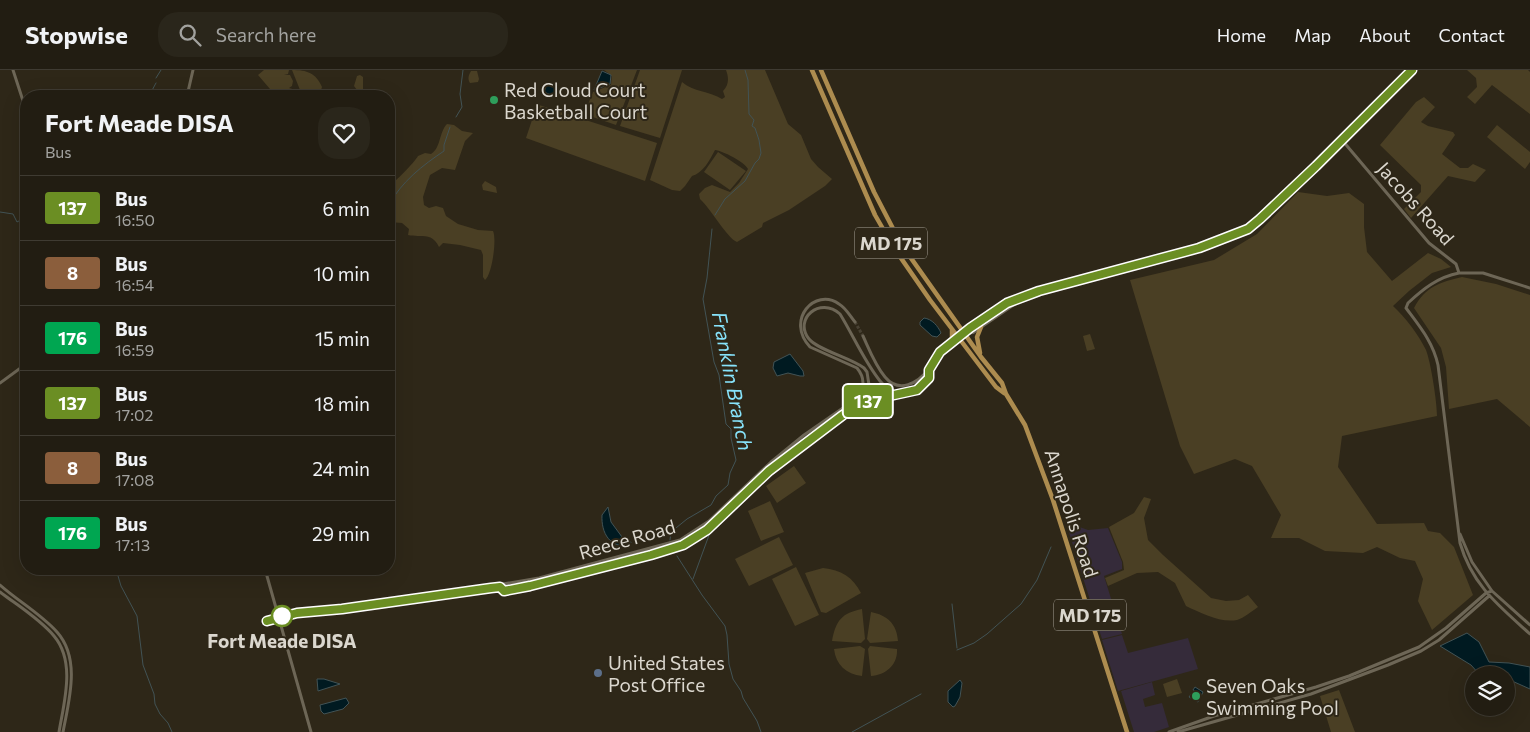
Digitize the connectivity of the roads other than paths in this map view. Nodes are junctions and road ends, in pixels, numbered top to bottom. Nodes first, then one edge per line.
1 (13, 70) edge
2 (193, 70) edge
3 (812, 70) edge
4 (821, 70) edge
5 (1412, 70) edge
6 (188, 90) edge
7 (20, 92) edge
8 (1342, 140) junction
9 (847, 150) junction
10 (859, 156) junction
11 (1459, 273) junction
12 (1530, 288) edge
13 (1018, 298) junction
14 (855, 322) tunnel mouth
15 (981, 327) junction
16 (952, 329) junction
17 (964, 334) junction
18 (862, 336) tunnel mouth
19 (959, 339) junction
20 (952, 344) junction
21 (981, 357) junction
22 (20, 368) edge
23 (929, 370) junction
24 (0, 383) edge
25 (903, 393) junction
26 (1006, 394) junction
27 (862, 402) junction
28 (1459, 531) junction
29 (267, 575) edge
30 (0, 585) edge
31 (500, 587) junction
32 (1492, 591) junction
33 (0, 592) edge
34 (1486, 593) junction
35 (1489, 597) junction
36 (279, 617) junction
37 (267, 621) dead end
38 (1530, 625) edge
39 (1530, 634) edge
40 (59, 732) edge
41 (64, 732) edge
42 (311, 732) edge
43 (1128, 732) edge
44 (1169, 732) edge
45 (1178, 732) edge

1 - 7 street
2 - 6 street
3 - 9 main road, Annapolis Road / MD 175
4 - 10 main road, Annapolis Road / MD 175
5 - 8 main road, Reece Road
8 - 11 street, Jacobs Road
8 - 13 main road, Reece Road
9 - 10 main road
9 - 16 main road, Annapolis Road / MD 175
10 - 17 main road, Annapolis Road / MD 175
11 - 12 street
11 - 28 street
13 - 15 main road, Reece Road
13 - 17 main road, Reece Road
14 - 31 street, Reece Road
15 - 17 main road, Reece Road
15 - 21 main road
16 - 19 main road, Annapolis Road / MD 175
16 - 20 main road
17 - 19 main road, Reece Road
17 - 21 main road, Annapolis Road / MD 175
18 - 23 street, Reece Road
19 - 20 street, Reece Road
19 - 26 main road, Annapolis Road / MD 175
20 - 23 street, Reece Road
21 - 26 main road, Annapolis Road / MD 175
22 - 24 street
23 - 25 street, Reece Road
25 - 27 street, Reece Road
25 - 27 street
26 - 43 main road, Annapolis Road / MD 175
27 - 31 street, Reece Road
28 - 32 street
28 - 34 street
29 - 36 street
30 - 41 street
31 - 36 street, Reece Road
32 - 34 street
32 - 35 street
32 - 38 street
33 - 40 street
34 - 35 street
34 - 44 street
35 - 39 street
35 - 45 street
36 - 37 street, Reece Road
36 - 42 street

